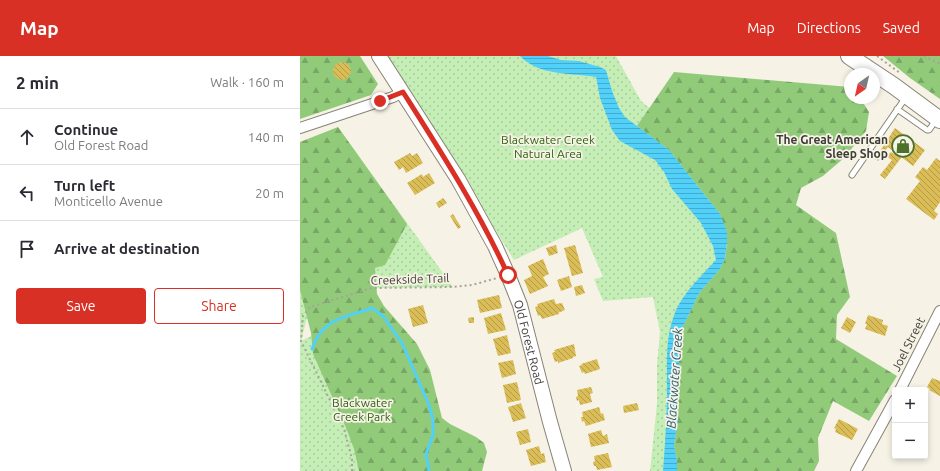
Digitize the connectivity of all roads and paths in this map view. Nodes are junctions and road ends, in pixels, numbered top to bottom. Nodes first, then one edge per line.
1 (379, 56) edge
2 (849, 56) edge
3 (924, 56) edge
4 (940, 64) edge
5 (403, 92) junction
6 (907, 96) junction
7 (897, 109) junction
8 (939, 119) edge
9 (300, 128) edge
10 (852, 175) dead end
11 (498, 278) dead end
12 (940, 311) edge
13 (902, 387) edge
14 (892, 405) edge
15 (352, 471) edge
16 (564, 471) edge
17 (856, 471) edge

1 - 5 main road, Old Forest Road
2 - 6 main road
3 - 4 path
5 - 9 street
5 - 16 main road, Old Forest Road
6 - 7 lane
6 - 8 main road
7 - 8 lane
7 - 10 lane
11 - 15 path, Creekside Trail
12 - 13 street, Joel Street
14 - 17 street

